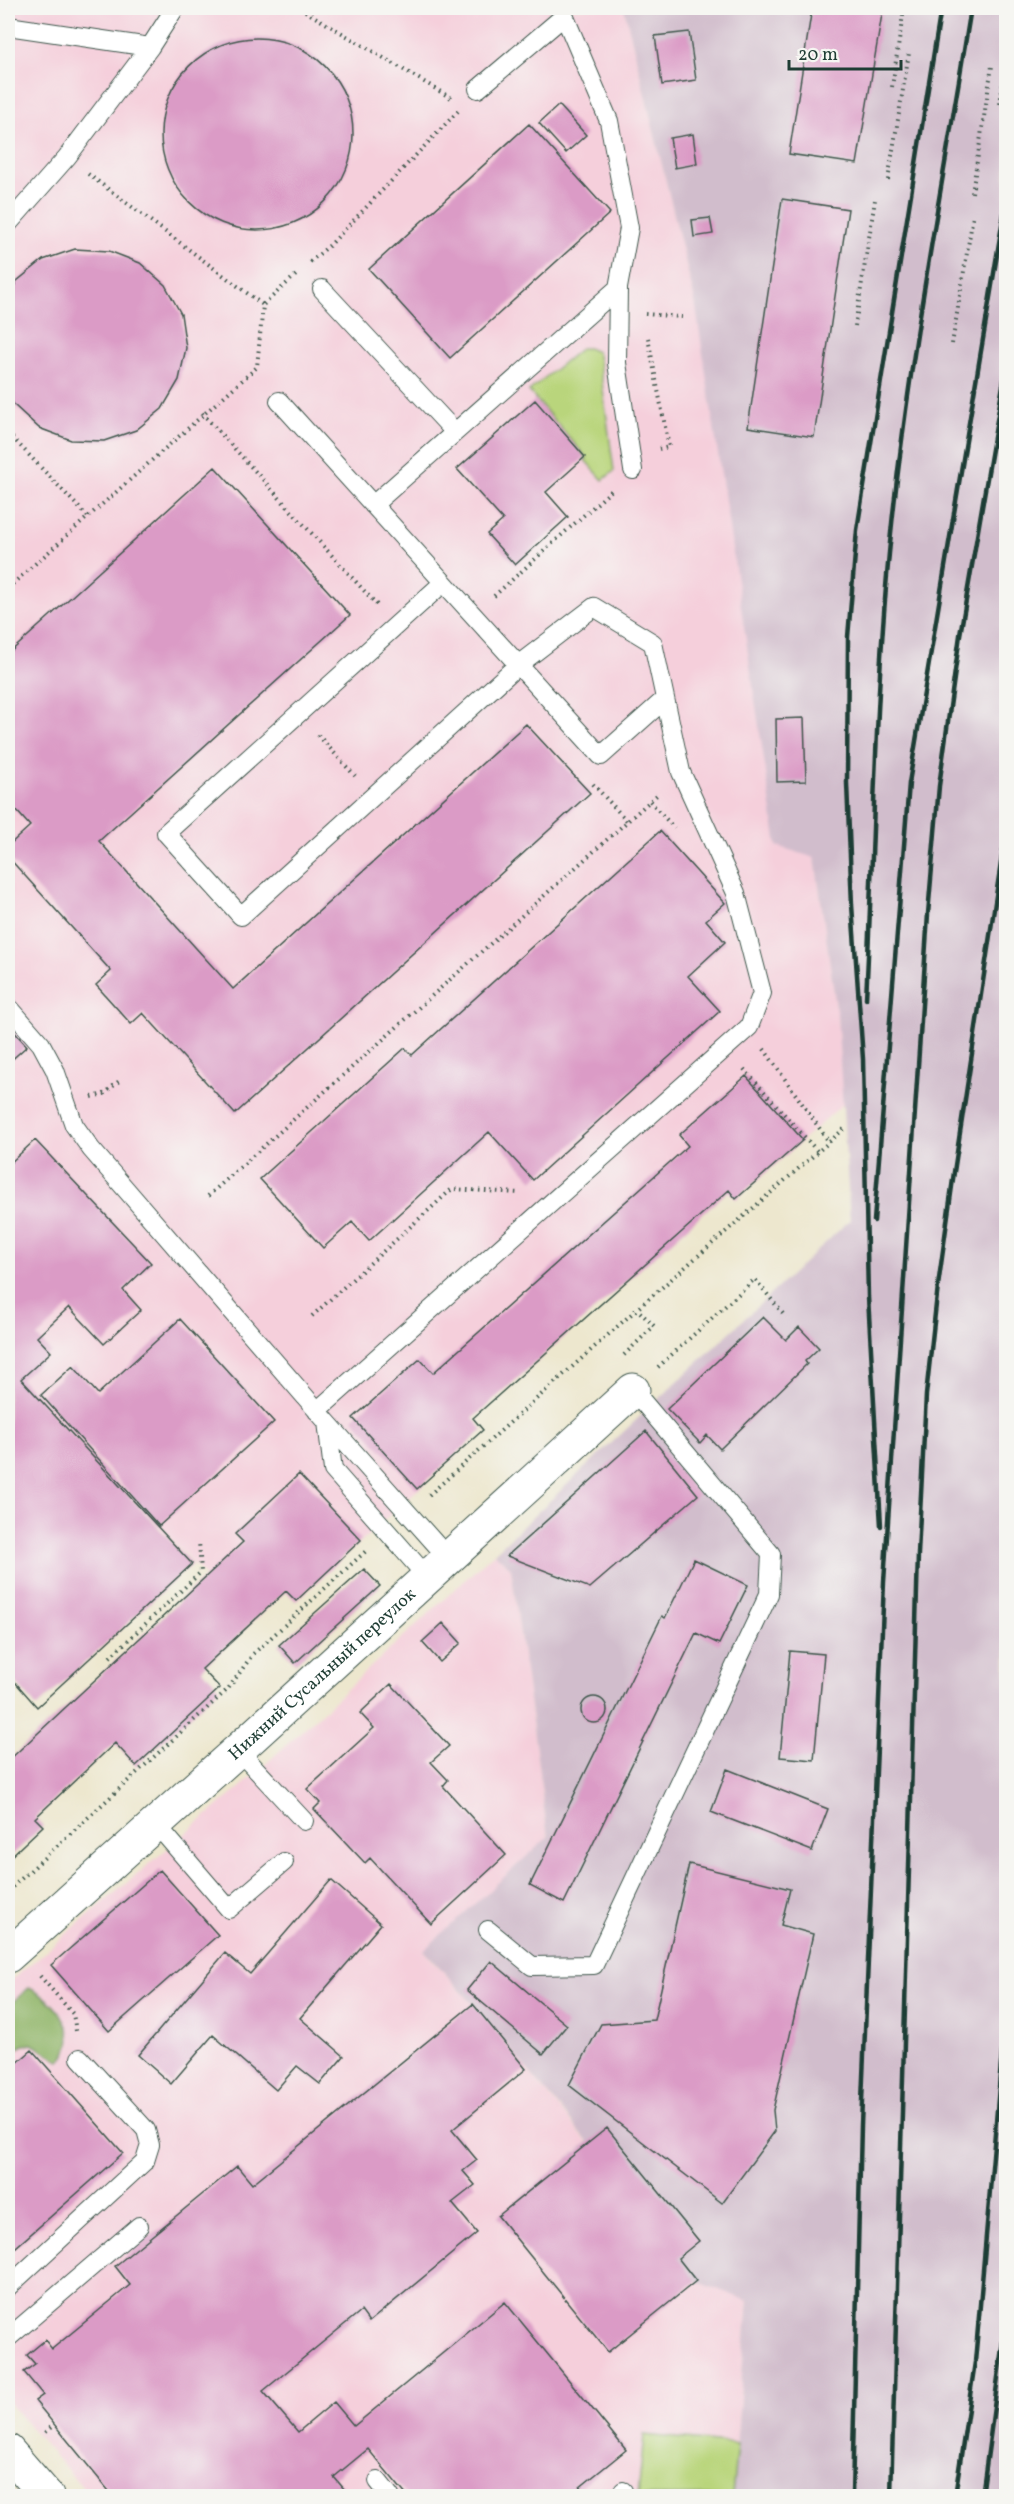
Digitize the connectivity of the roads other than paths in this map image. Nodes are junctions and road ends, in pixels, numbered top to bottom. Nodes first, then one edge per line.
1 (175, 8) edge
2 (562, 12) edge
3 (8, 26) edge
4 (150, 47) junction
5 (478, 89) road end
6 (8, 224) edge
7 (618, 288) junction
8 (322, 289) dead end
9 (279, 401) dead end
10 (455, 432) junction
11 (632, 462) road end
12 (373, 505) junction
13 (443, 583) junction
14 (518, 665) junction
15 (665, 699) junction
16 (8, 1006) edge
17 (633, 1390) joint
18 (322, 1416) junction
19 (439, 1568) junction
20 (238, 1750) junction
21 (304, 1821) dead end
22 (156, 1824) junction
23 (284, 1862) dead end
24 (488, 1930) dead end
25 (8, 1956) edge
26 (80, 2058) dead end
27 (139, 2226) dead end
28 (8, 2287) edge
29 (8, 2338) edge
30 (8, 2451) edge
31 (378, 2481) dead end
32 (47, 2496) edge
33 (390, 2496) edge

1 - 4 lane
2 - 5 lane
2 - 7 lane
3 - 4 lane
4 - 6 lane
7 - 10 lane
7 - 11 lane
8 - 10 lane
9 - 12 lane
10 - 12 lane
12 - 13 lane
13 - 14 lane
13 - 14 lane
14 - 15 lane
14 - 15 lane
15 - 18 lane
16 - 18 lane
17 - 19 street, Нижний Сусальный переулок
17 - 24 lane
18 - 19 lane
18 - 19 lane
19 - 20 street, Нижний Сусальный переулок
20 - 21 lane
20 - 22 street, Нижний Сусальный переулок
22 - 23 lane
22 - 25 street, Нижний Сусальный переулок
26 - 28 lane
27 - 29 lane
30 - 32 street
31 - 33 lane

